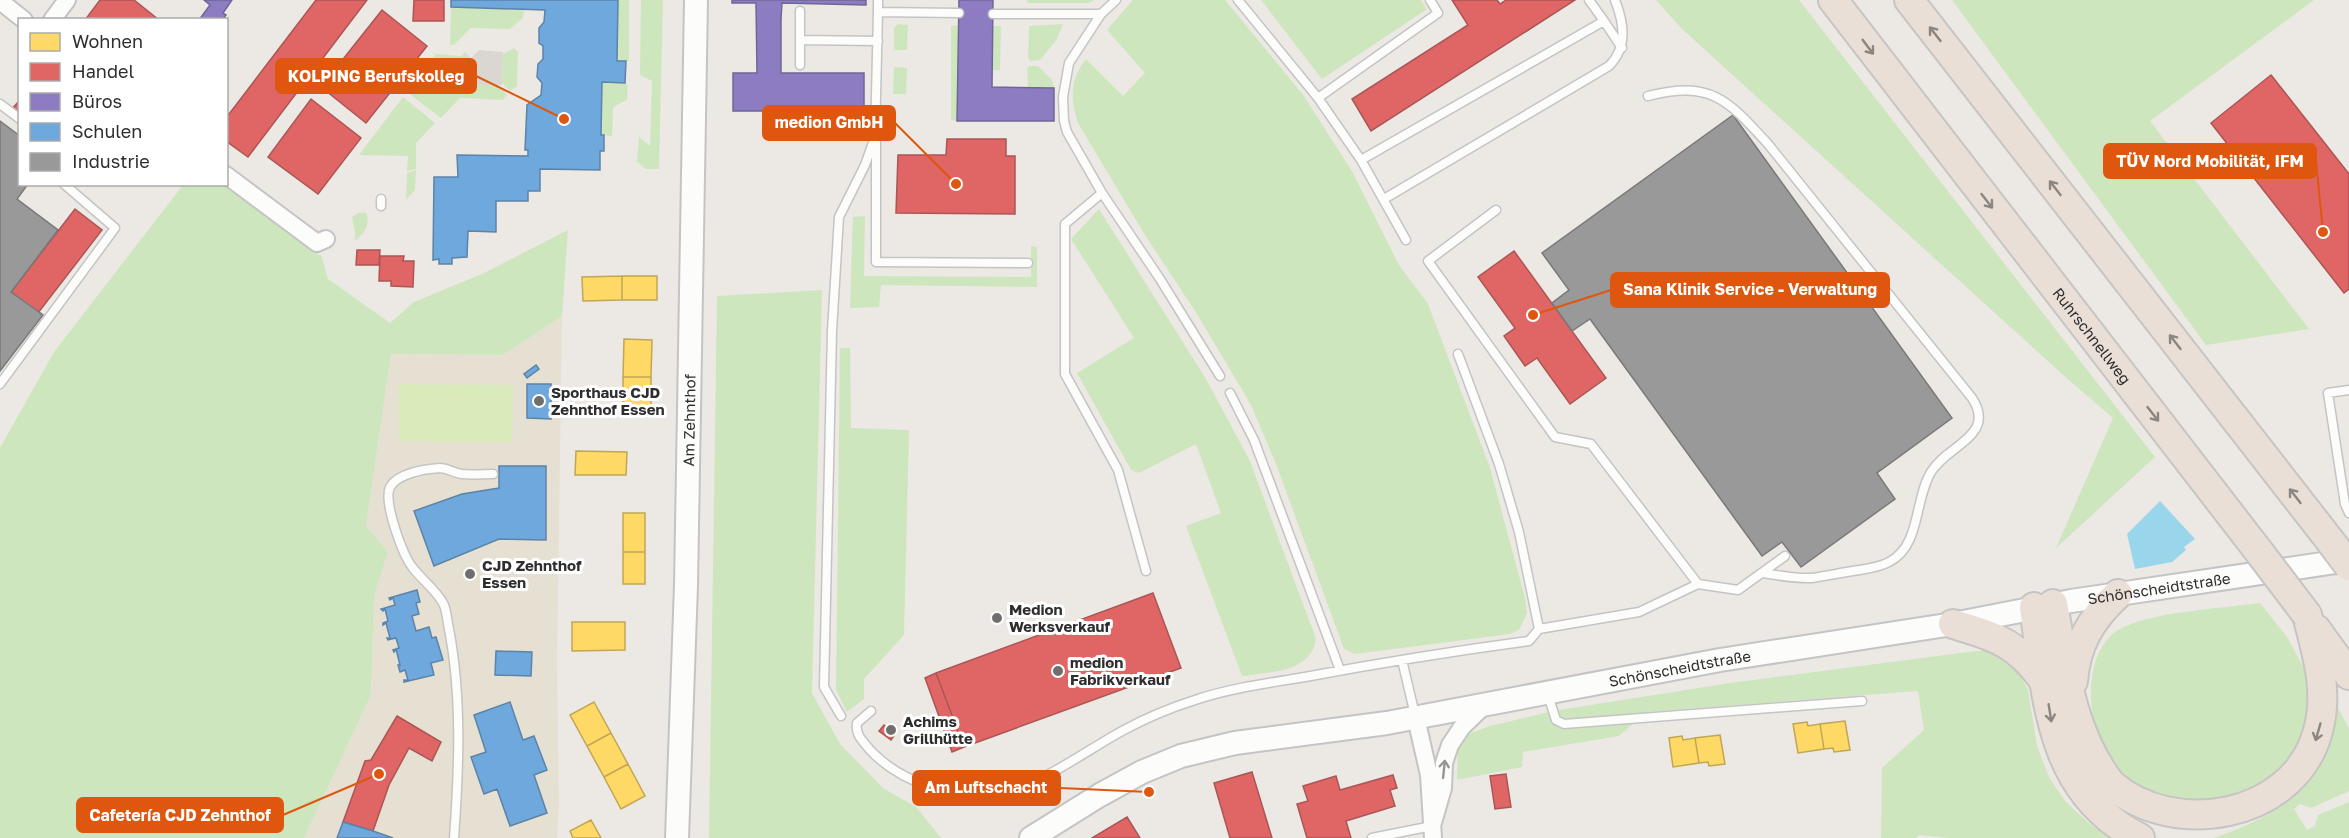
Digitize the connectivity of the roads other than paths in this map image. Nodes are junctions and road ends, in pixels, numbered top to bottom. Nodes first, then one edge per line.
1 (67, 0) edge
2 (696, 0) edge
3 (878, 0) edge
4 (1116, 0) edge
5 (1238, 0) edge
6 (1430, 0) edge
7 (1589, 0) edge
8 (1615, 0) edge
9 (1833, 0) edge
10 (1909, 0) edge
11 (0, 1) edge
12 (800, 11) dead end
13 (878, 12) junction
14 (959, 13) dead end
15 (993, 14) dead end
16 (1101, 14) junction
17 (21, 18) edge
18 (54, 18) edge
19 (1604, 21) junction
20 (800, 40) junction
21 (878, 41) junction
22 (1622, 48) junction
23 (800, 65) dead end
24 (1648, 96) dead end
25 (1318, 98) junction
26 (0, 104) edge
27 (18, 118) edge
28 (876, 130) junction
29 (1361, 160) junction
30 (228, 176) edge
31 (66, 186) edge
32 (1102, 193) junction
33 (1384, 199) junction
34 (1496, 210) dead end
35 (326, 239) dead end
36 (1406, 240) dead end
37 (1028, 263) dead end
38 (1458, 354) dead end
39 (1220, 376) dead end
40 (0, 384) edge
41 (2349, 390) edge
42 (1230, 393) dead end
43 (493, 474) dead end
44 (2349, 513) edge
45 (2340, 551) edge
46 (1785, 556) dead end
47 (2349, 566) edge
48 (1146, 571) dead end
49 (1762, 573) junction
50 (1698, 584) junction
51 (2118, 594) junction
52 (2043, 606) junction
53 (2307, 615) junction
54 (1953, 624) junction
55 (1539, 629) junction
56 (1402, 660) junction
57 (1340, 670) junction
58 (2349, 675) edge
59 (2045, 682) junction
60 (1547, 692) junction
61 (1862, 701) dead end
62 (2072, 701) junction
63 (1486, 704) junction
64 (871, 711) dead end
65 (841, 716) dead end
66 (1416, 718) junction
67 (1432, 832) edge
68 (454, 838) edge
69 (677, 838) edge
70 (1031, 838) edge
71 (1372, 838) edge
72 (2140, 838) edge

1 - 18 street
2 - 69 street, Am Zehnthof
3 - 13 lane
4 - 16 lane
5 - 25 lane
6 - 25 lane
7 - 19 lane
8 - 22 lane
9 -> 53 highway, Ruhrschnellweg, bridge
45 -> 10 highway
11 - 17 street
12 - 20 lane
13 - 14 lane
13 - 21 lane
15 - 16 lane
16 - 32 lane
19 - 22 lane
19 - 29 lane
20 - 21 lane
20 - 23 lane
21 - 28 lane
22 - 33 lane
24 - 49 lane
25 - 29 lane
26 - 27 lane
28 - 37 lane
28 - 65 lane
29 - 33 lane
30 - 35 street
31 - 40 lane
32 - 39 lane
32 - 48 lane
33 - 36 lane
34 - 50 lane
38 - 55 lane
41 - 44 lane
42 - 57 lane
43 - 68 lane
45 - 47 highway, bridge
45 - 51 street, Schönscheidtstraße
46 - 49 lane
49 - 50 lane
50 - 55 lane
51 - 52 street, Schönscheidtstraße
51 - 62 highway
52 - 54 street, Schönscheidtstraße
52 - 59 highway
52 - 62 highway
53 - 58 highway, Ruhrschnellweg
53 -> 62 highway
54 - 59 highway
54 - 60 street, Schönscheidtstraße
55 - 56 lane
56 - 57 lane
56 - 66 lane
57 - 64 lane
59 -> 72 highway
60 - 61 lane
60 - 63 street, Schönscheidtstraße
63 - 66 street, Schönscheidtstraße
67 -> 63 street
66 - 67 street
66 - 70 street, Schönscheidtstraße
67 - 71 lane

